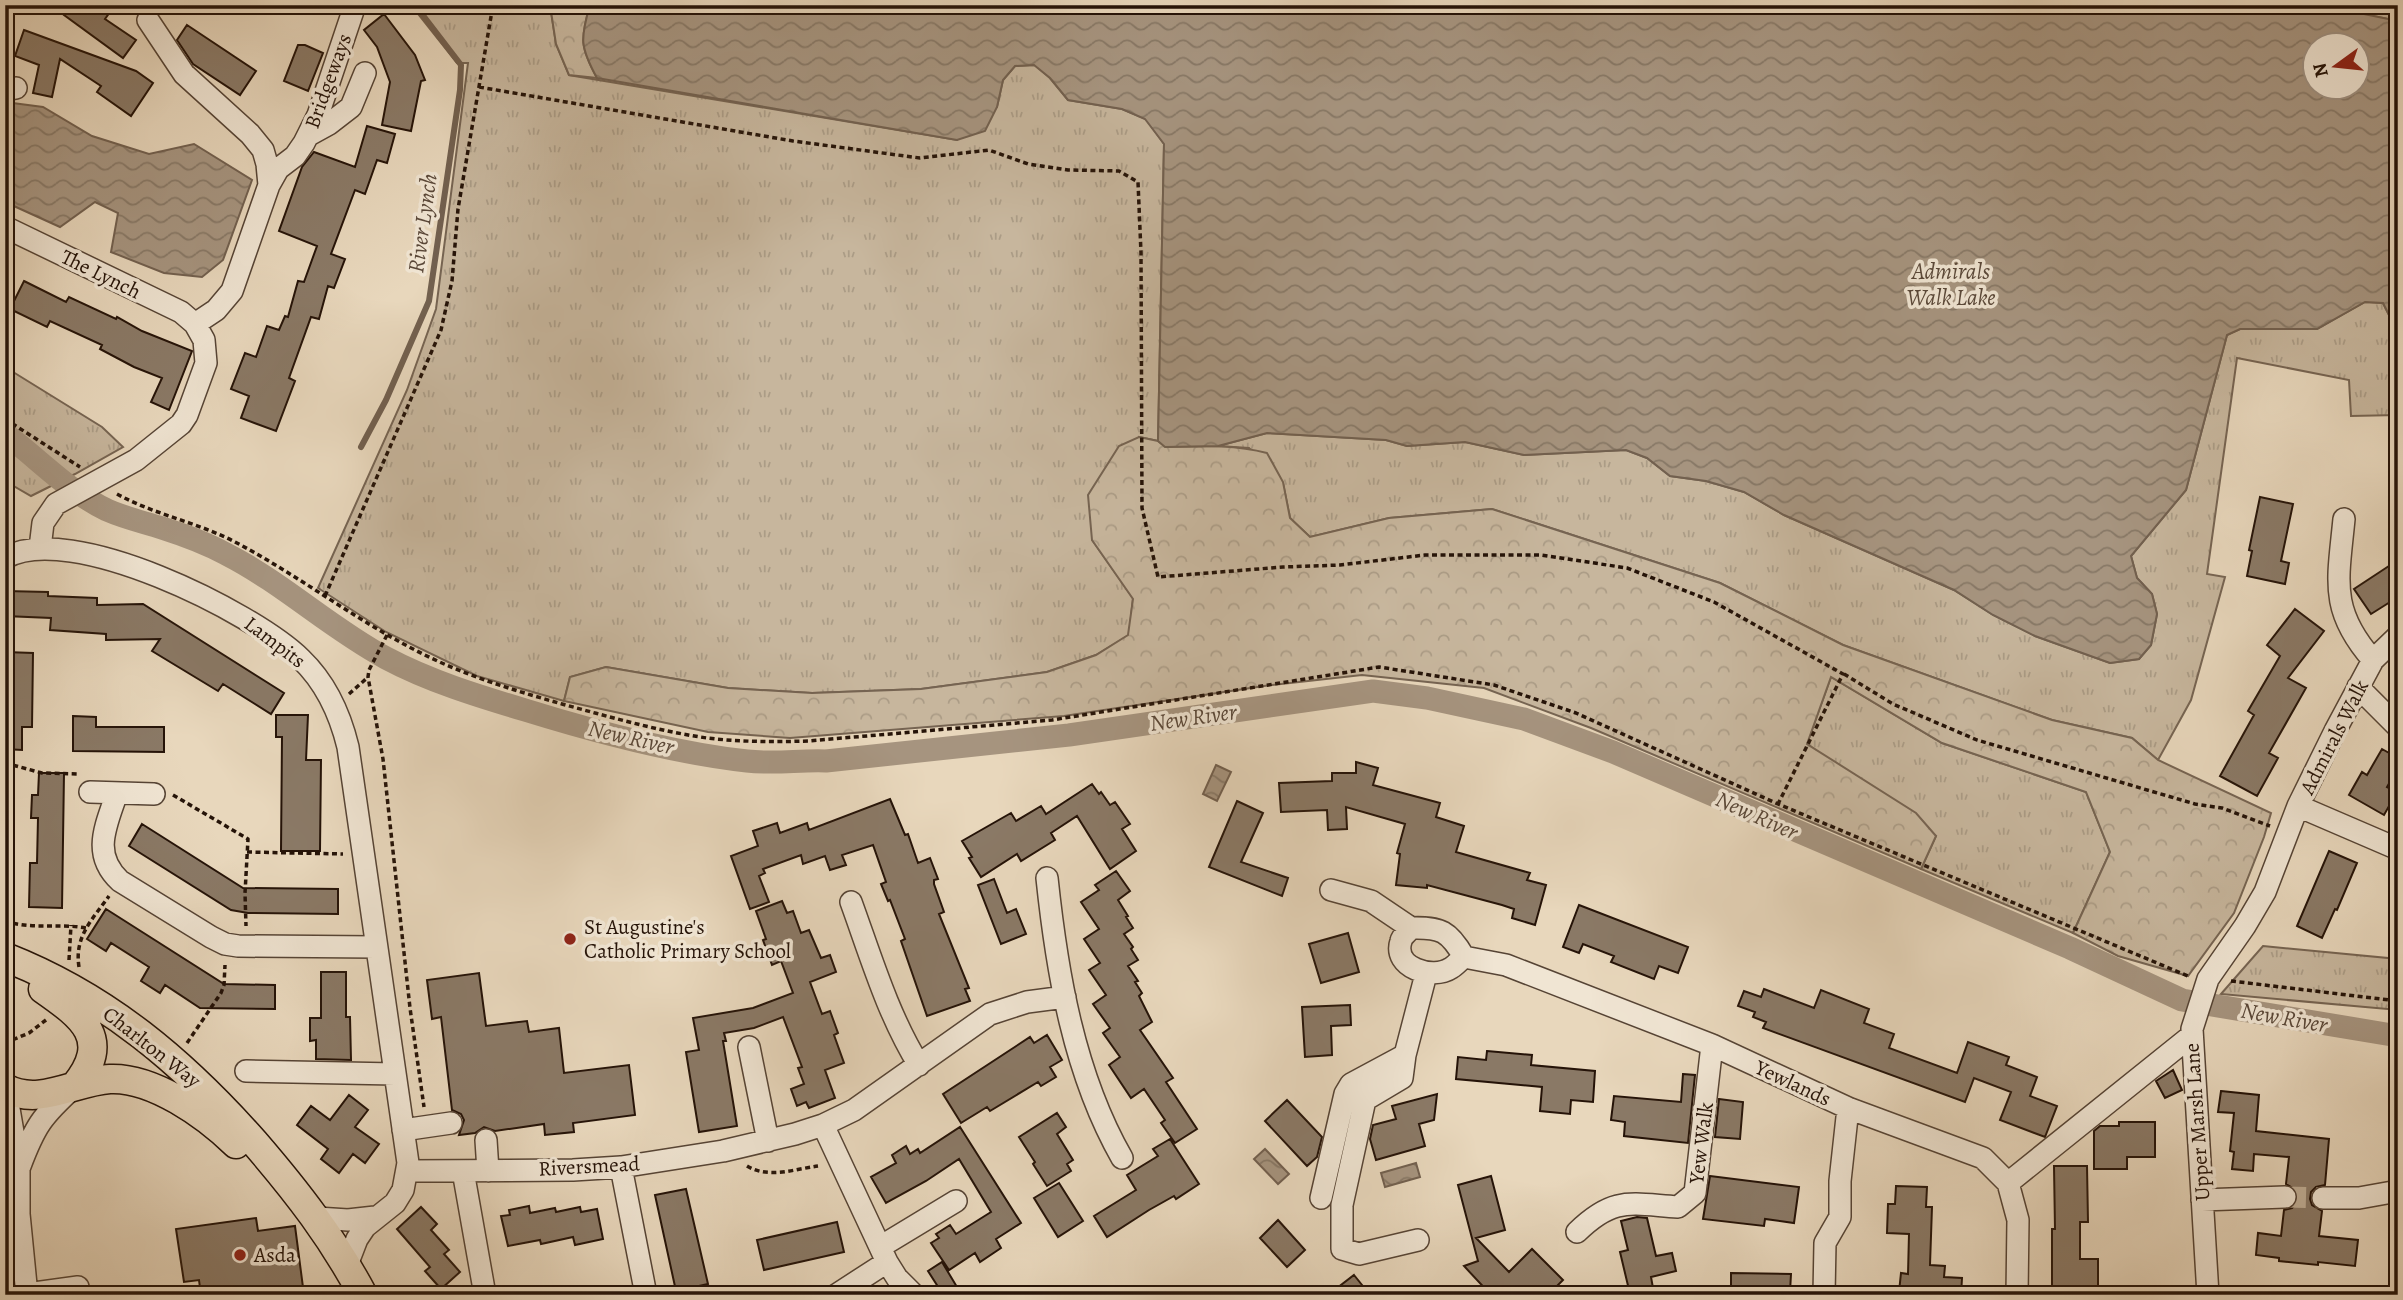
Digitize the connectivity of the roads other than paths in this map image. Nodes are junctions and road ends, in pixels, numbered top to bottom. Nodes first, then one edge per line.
1 (355, 5) edge
2 (148, 20) dead end
3 (365, 73) dead end
4 (309, 135) junction
5 (269, 185) junction
6 (5, 227) edge
7 (195, 324) junction
8 (2344, 519) dead end
9 (40, 548) junction
10 (5, 558) edge
11 (2398, 636) edge
12 (2373, 660) junction
13 (2358, 687) junction
14 (2398, 727) edge
15 (90, 792) road end
16 (117, 793) junction
17 (154, 794) road end
18 (2298, 806) junction
19 (2398, 849) edge
20 (1047, 878) dead end
21 (1331, 890) dead end
22 (850, 902) dead end
23 (1412, 928) junction
24 (376, 947) junction
25 (5, 957) edge
26 (1464, 957) junction
27 (5, 962) edge
28 (1426, 974) junction
29 (1065, 997) junction
30 (2191, 1032) junction
31 (1712, 1045) junction
32 (749, 1047) dead end
33 (1405, 1055) junction
34 (919, 1065) junction
35 (247, 1070) dead end
36 (395, 1074) junction
37 (75, 1086) junction
38 (5, 1088) edge
39 (5, 1097) edge
40 (1848, 1108) junction
41 (451, 1123) dead end
42 (824, 1125) junction
43 (403, 1130) junction
44 (486, 1140) dead end
45 (768, 1141) junction
46 (1122, 1158) dead end
47 (19, 1167) junction
48 (275, 1167) junction
49 (621, 1167) junction
50 (408, 1171) junction
51 (463, 1171) junction
52 (488, 1171) junction
53 (2008, 1183) junction
54 (2398, 1191) edge
55 (2285, 1197) tunnel mouth
56 (1321, 1198) dead end
57 (2323, 1198) tunnel mouth
58 (2202, 1200) junction
59 (956, 1201) dead end
60 (375, 1217) junction
61 (317, 1218) junction
62 (1577, 1232) dead end
63 (1418, 1240) dead end
64 (884, 1254) junction
65 (347, 1265) junction
66 (78, 1287) dead end
67 (27, 1295) edge
68 (363, 1295) edge
69 (485, 1295) edge
70 (646, 1295) edge
71 (836, 1295) edge
72 (914, 1295) edge
73 (1824, 1295) edge
74 (2017, 1295) edge
75 (2207, 1295) edge

1 - 4 street, Bridgeways
2 - 5 street
3 - 4 street
4 - 5 street, Bridgeways
5 - 7 street
6 - 7 street, The Lynch
7 - 9 street
8 - 12 street
9 - 10 street, Lampits
9 - 24 street, Lampits
11 - 12 street, Admirals Walk
12 - 13 street, Admirals Walk
13 - 14 street
13 - 18 street, Admirals Walk
15 - 16 street
16 - 17 street
16 - 24 street
18 - 19 street
18 - 30 street, Upper Marsh Lane
20 - 29 street
21 - 23 street
22 - 34 street
23 - 26 street
23 - 28 street
24 - 36 street, Lampits
25 - 48 main road, Charlton Way
26 - 28 street
26 - 31 street, Yewlands
27 - 37 main road, Charlton Way
28 - 33 street
29 - 34 street, Riversmead
29 - 46 street
30 - 53 street
30 - 58 street, Upper Marsh Lane
31 - 40 street, Yewlands
31 - 62 street, Yew Walk
32 - 45 street
33 - 56 street
33 - 63 street
34 - 42 street, Riversmead
35 - 36 street
36 - 43 street, Lampits
37 - 38 main road, Charlton Way
37 - 47 street
37 - 48 main road, Charlton Way
39 - 47 street
40 - 53 street, Yewlands
40 - 73 street
41 - 43 street
42 - 45 street, Riversmead
42 - 64 street
43 - 50 street, Lampits
44 - 52 street
45 - 49 street, Riversmead
47 - 67 street
48 - 61 main road, Charlton Way
49 - 52 street, Riversmead
49 - 70 street
50 - 51 street, Riversmead
50 - 60 street, Lampits
51 - 52 street, Riversmead
51 - 69 street
53 - 74 street, Yewlands
54 - 57 street
55 - 58 street
58 - 75 street, Upper Marsh Lane
59 - 64 street
60 - 61 street
60 - 65 street, Lampits
61 - 65 main road, Charlton Way
64 - 71 street
64 - 72 street
65 - 68 main road, Charlton Way
66 - 67 street

